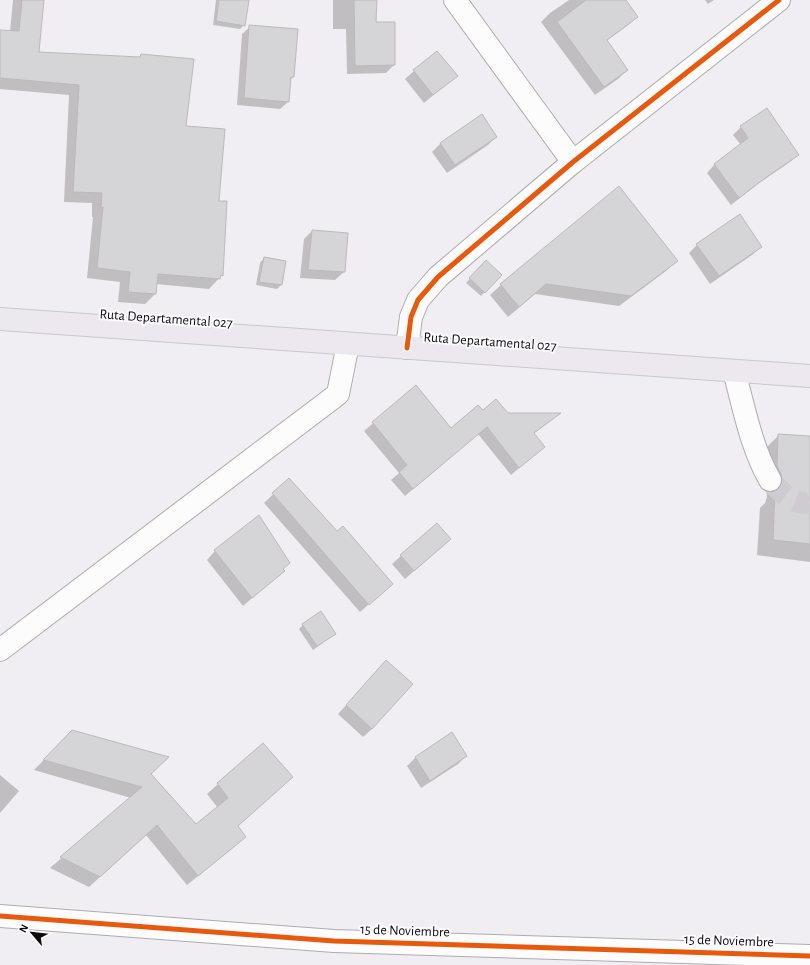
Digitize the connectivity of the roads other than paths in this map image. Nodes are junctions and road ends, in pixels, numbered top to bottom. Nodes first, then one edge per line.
1 (455, 0) edge
2 (779, 0) edge
3 (573, 162) junction
4 (0, 319) edge
5 (348, 344) junction
6 (407, 348) junction
7 (734, 371) junction
8 (810, 376) edge
9 (770, 480) tunnel mouth
10 (0, 650) edge
11 (0, 916) edge
12 (810, 956) edge

1 - 3 street
2 - 3 street
3 - 6 street
4 - 5 main road, Ruta Departamental 027
5 - 6 main road, Ruta Departamental 027
5 - 10 street
6 - 7 main road, Ruta Departamental 027
7 - 8 main road, Ruta Departamental 027
7 - 9 street
11 - 12 street, 15 de Noviembre

